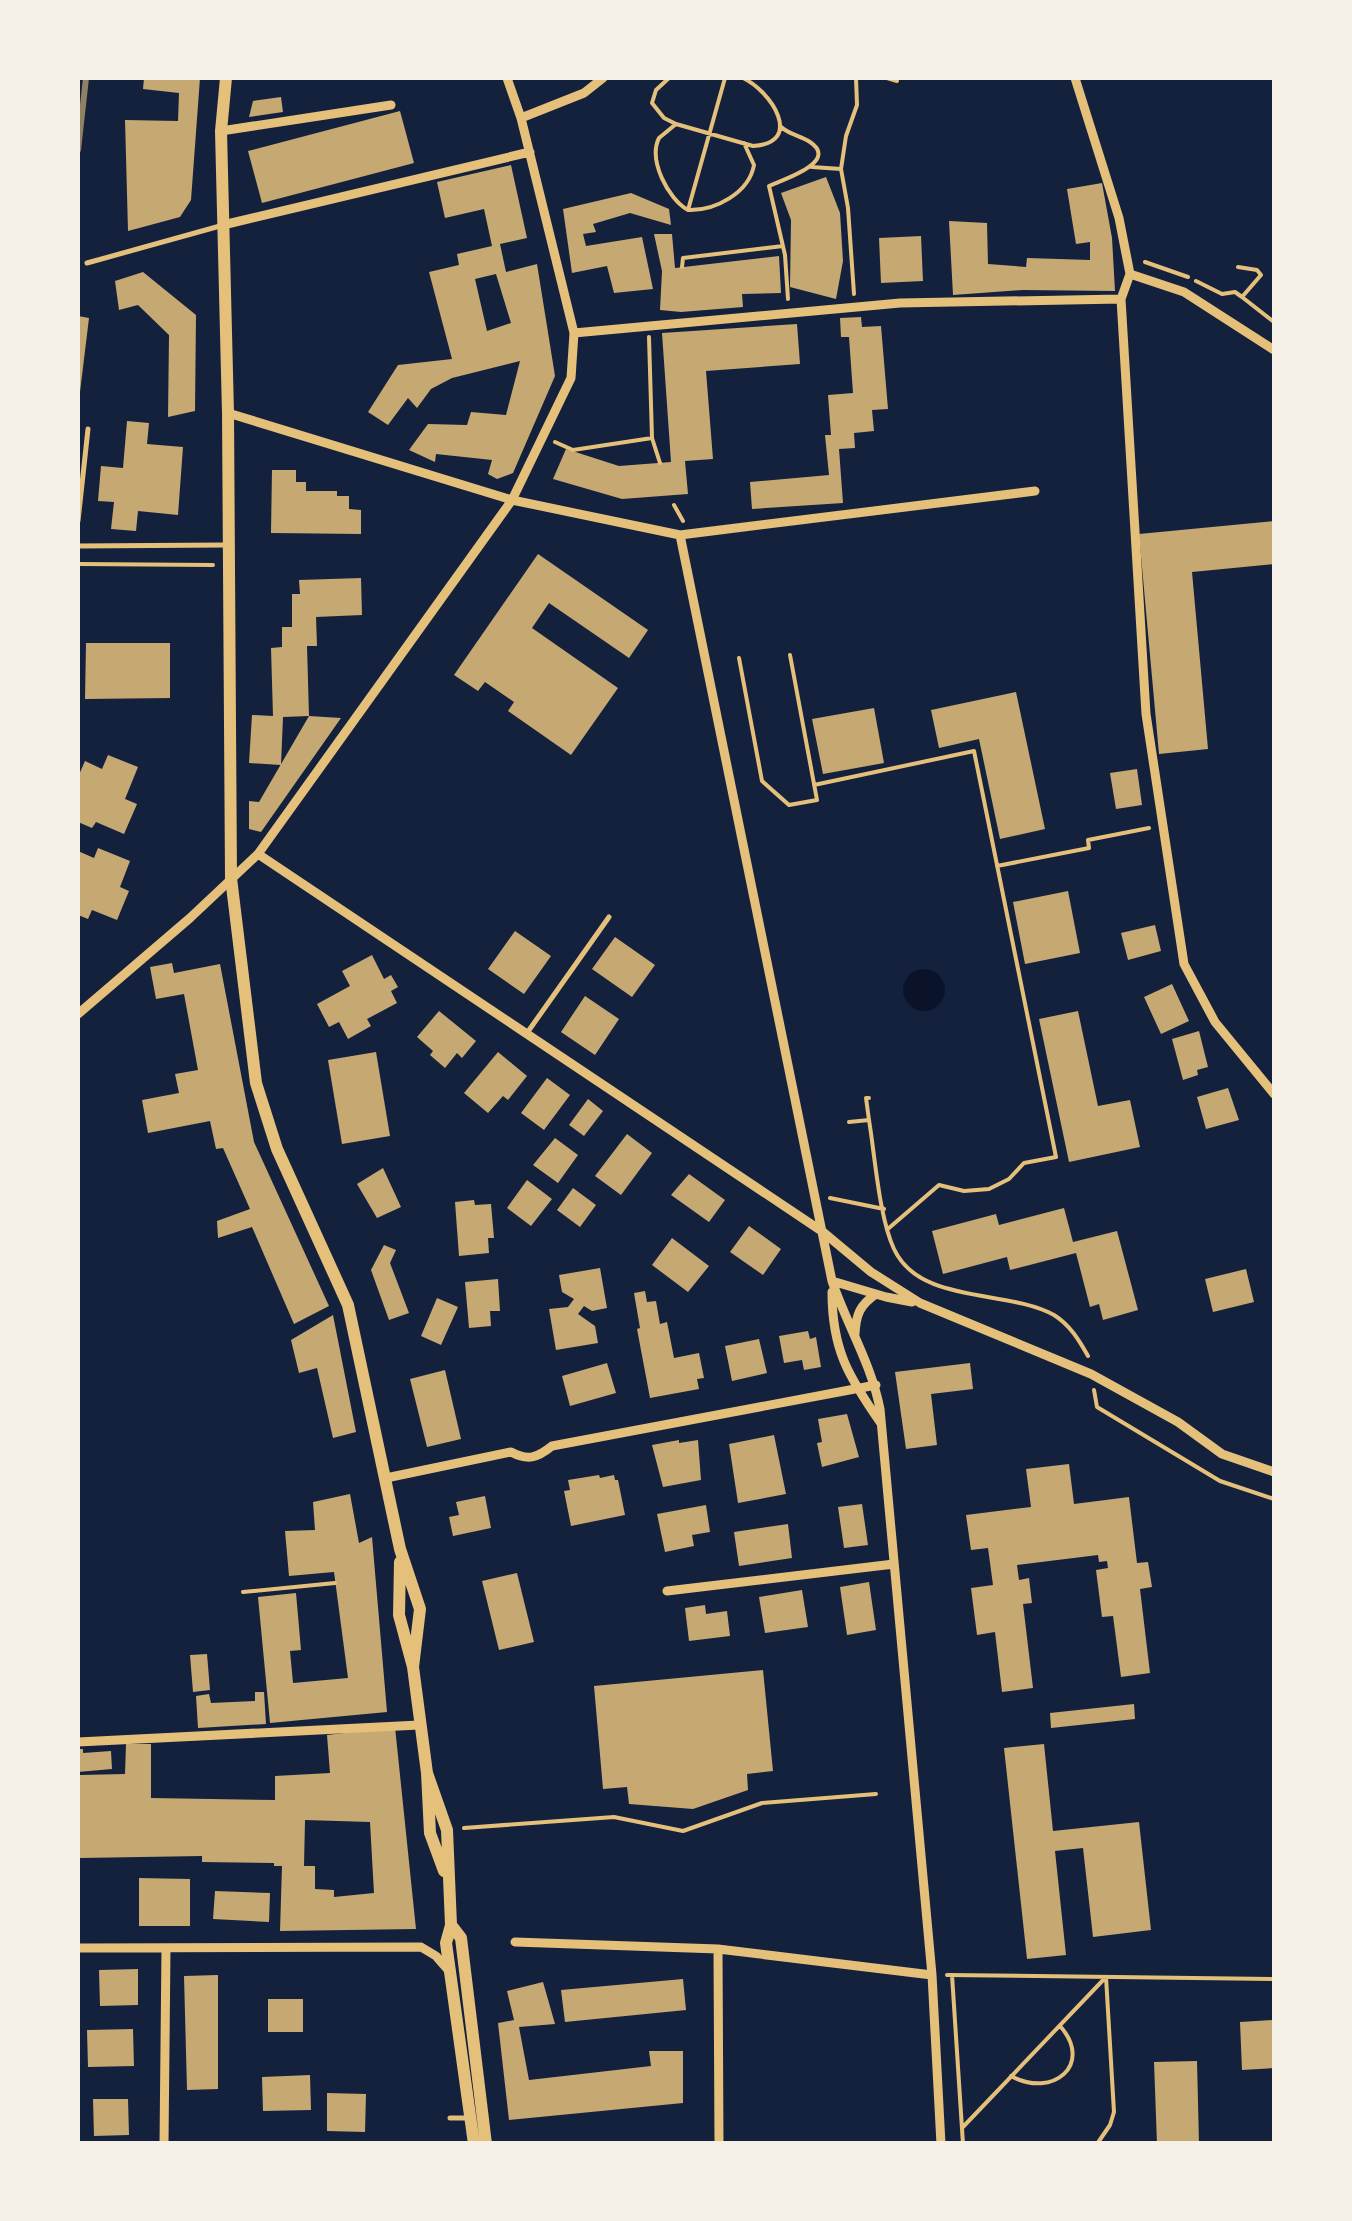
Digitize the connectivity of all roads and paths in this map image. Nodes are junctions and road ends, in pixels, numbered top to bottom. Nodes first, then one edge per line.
1 (226, 78) edge
2 (507, 78) edge
3 (603, 78) edge
4 (669, 78) edge
5 (725, 78) edge
6 (743, 78) edge
7 (856, 78) edge
8 (887, 78) edge
9 (1075, 78) edge
10 (897, 81) dead end
11 (391, 106) dead end
12 (521, 118) junction
13 (676, 124) junction
14 (780, 126) junction
15 (221, 131) junction
16 (709, 134) junction
17 (744, 143) junction
18 (530, 152) junction
19 (812, 167) junction
20 (841, 170) junction
21 (688, 210) junction
22 (223, 225) junction
23 (784, 246) junction
24 (748, 250) junction
25 (749, 260) dead end
26 (87, 263) dead end
27 (1238, 267) dead end
28 (682, 268) dead end
29 (1130, 274) junction
30 (1222, 294) dead end
31 (1242, 297) junction
32 (1122, 299) junction
33 (855, 307) junction
34 (789, 314) junction
35 (1274, 322) edge
36 (649, 328) junction
37 (574, 333) junction
38 (1274, 350) edge
39 (228, 413) junction
40 (88, 428) dead end
41 (545, 437) junction
42 (652, 438) junction
43 (660, 463) dead end
44 (1034, 492) dead end
45 (512, 500) junction
46 (78, 521) edge
47 (680, 535) junction
48 (228, 544) junction
49 (78, 546) edge
50 (78, 564) edge
51 (228, 565) junction
52 (790, 655) dead end
53 (739, 658) dead end
54 (814, 785) junction
55 (1163, 825) junction
56 (258, 854) junction
57 (997, 866) junction
58 (231, 878) junction
59 (609, 917) dead end
60 (78, 1014) edge
61 (526, 1034) junction
62 (1274, 1094) edge
63 (869, 1098) dead end
64 (869, 1120) junction
65 (849, 1122) dead end
66 (814, 1199) junction
67 (884, 1210) junction
68 (889, 1228) junction
69 (823, 1232) junction
70 (832, 1281) junction
71 (876, 1294) junction
72 (920, 1303) junction
73 (855, 1337) junction
74 (1091, 1374) junction
75 (876, 1386) junction
76 (857, 1390) junction
77 (880, 1422) junction
78 (1274, 1472) edge
79 (386, 1478) junction
80 (1274, 1499) edge
81 (400, 1549) junction
82 (894, 1564) junction
83 (335, 1583) dead end
84 (667, 1591) dead end
85 (243, 1592) dead end
86 (413, 1666) junction
87 (420, 1725) junction
88 (78, 1742) edge
89 (426, 1774) junction
90 (876, 1794) dead end
91 (447, 1830) junction
92 (448, 1882) junction
93 (452, 1925) junction
94 (515, 1942) dead end
95 (78, 1948) edge
96 (166, 1948) junction
97 (718, 1949) junction
98 (450, 1972) junction
99 (932, 1975) junction
100 (952, 1975) junction
101 (1106, 1977) junction
102 (1274, 1979) edge
103 (1060, 2026) junction
104 (461, 2051) junction
105 (446, 2052) dead end
106 (1011, 2076) junction
107 (450, 2118) dead end
108 (470, 2118) junction
109 (962, 2128) junction
110 (164, 2144) edge
111 (474, 2144) edge
112 (486, 2144) edge
113 (718, 2144) edge
114 (942, 2144) edge
115 (963, 2144) edge
116 (1097, 2144) edge

1 - 15 main road
2 - 12 street
3 - 12 street
4 - 13 path
5 - 16 path
6 - 14 path
7 - 20 path
8 - 10 path
9 - 29 street
11 - 15 street
12 - 18 street
13 - 16 path
13 - 21 path
14 - 17 path
14 - 19 path
15 - 22 main road
16 - 17 path
16 - 21 path
17 - 21 path
18 - 22 street
18 - 37 street
19 - 20 path
19 - 23 path
20 - 33 path
22 - 26 lane
22 - 39 main road
23 - 24 path
23 - 34 path
24 - 25 path
24 - 28 path
27 - 31 path
29 - 32 street
29 - 38 street
30 - 31 path
31 - 35 path
32 - 33 street
32 - 55 street
33 - 34 street
34 - 36 street
36 - 37 street
36 - 42 path
37 - 41 street
39 - 45 street
39 - 48 main road
40 - 46 lane
41 - 42 path
41 - 45 street
42 - 43 path
44 - 47 street
45 - 47 street
45 - 56 street
47 - 66 street
48 - 49 lane
48 - 51 main road
50 - 51 path
51 - 58 main road
52 - 54 path
53 - 54 path
54 - 57 path
55 - 57 path
55 - 62 street
56 - 58 street
56 - 61 street
57 - 68 path
58 - 60 street
58 - 79 main road
59 - 61 lane
61 - 69 street
63 - 64 path
64 - 65 path
64 - 67 path
66 - 67 path
66 - 69 street
67 - 68 path
68 - 74 path
69 - 70 street
69 - 72 street
70 - 71 street
70 - 73 street
70 - 76 street
71 - 72 street
71 - 73 street
72 - 74 street
73 - 75 street
74 - 78 street
74 - 80 path
75 - 76 street
75 - 77 street
76 - 77 street
76 - 79 street
77 - 82 street
79 - 81 main road
81 - 86 main road
81 - 86 main road
82 - 84 street
82 - 99 street
83 - 85 path
86 - 87 main road
87 - 88 street
87 - 89 main road
89 - 91 main road
89 - 92 main road
90 - 91 path
91 - 92 main road
92 - 93 main road
93 - 98 main road
93 - 112 main road
94 - 97 street
95 - 96 street
96 - 98 street
96 - 110 street
97 - 99 street
97 - 113 street
98 - 104 main road
99 - 100 path
99 - 114 street
100 - 101 path
100 - 109 path
101 - 102 path
101 - 103 path
101 - 116 path
103 - 106 path
103 - 106 path
104 - 105 lane
104 - 108 main road
106 - 109 path
107 - 108 lane
108 - 111 main road
109 - 115 path

